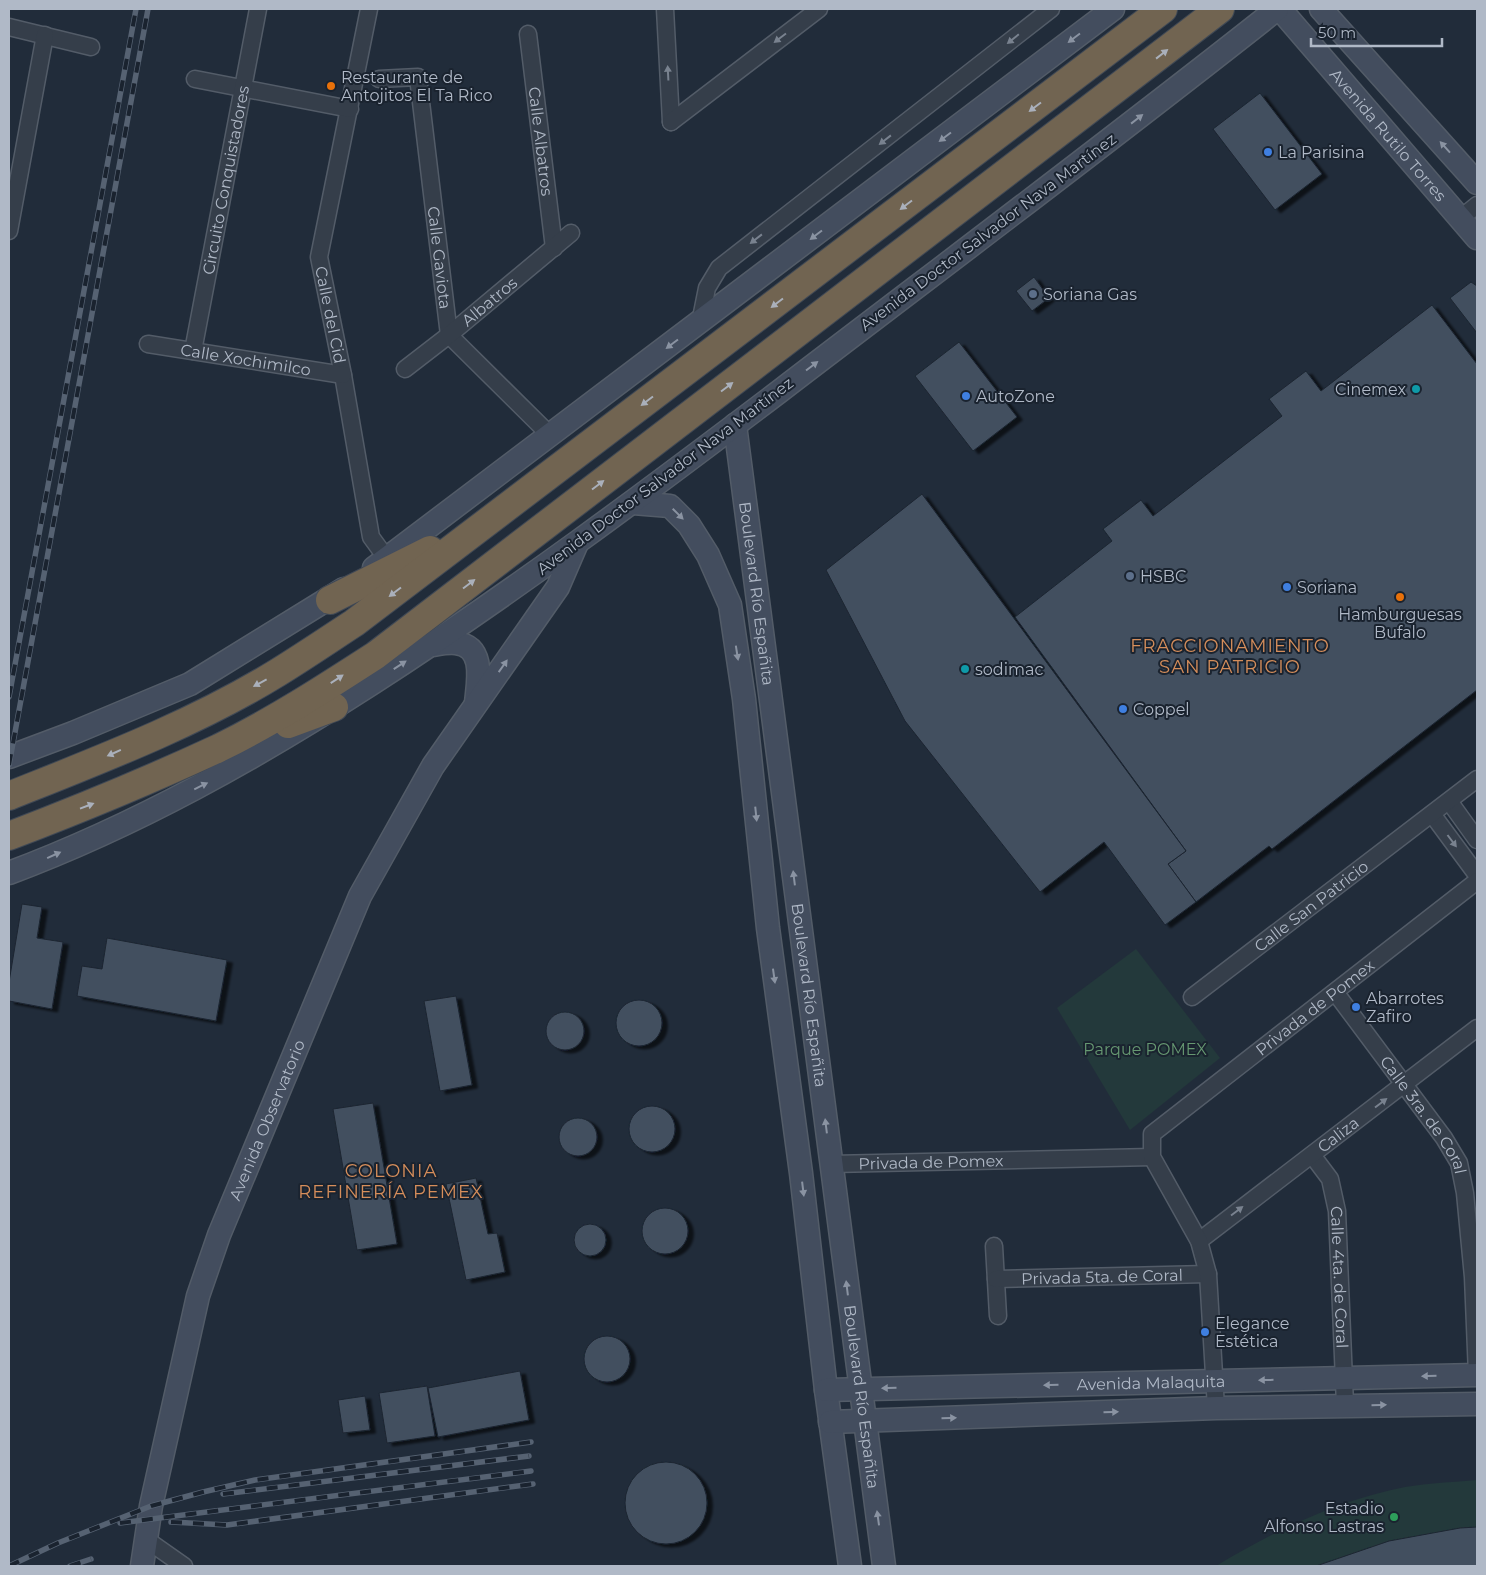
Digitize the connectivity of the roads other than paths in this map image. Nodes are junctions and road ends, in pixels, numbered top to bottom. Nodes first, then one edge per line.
1 (258, 9) edge
2 (369, 9) edge
3 (665, 9) edge
4 (819, 9) edge
5 (1051, 9) edge
6 (1113, 9) edge
7 (1163, 9) edge
8 (1220, 9) edge
9 (1278, 9) edge
10 (1321, 9) edge
11 (1343, 9) edge
12 (9, 27) edge
13 (528, 34) dead end
14 (45, 35) junction
15 (1348, 40) junction
16 (91, 47) dead end
17 (195, 79) dead end
18 (379, 79) dead end
19 (244, 89) junction
20 (350, 109) junction
21 (1477, 183) edge
22 (1469, 211) edge
23 (9, 231) edge
24 (571, 233) dead end
25 (1477, 238) edge
26 (554, 248) junction
27 (700, 323) junction
28 (449, 335) junction
29 (148, 344) dead end
30 (193, 351) junction
31 (405, 369) dead end
32 (343, 375) junction
33 (736, 424) junction
34 (551, 436) junction
35 (633, 502) junction
36 (490, 521) junction
37 (578, 542) junction
38 (387, 559) junction
39 (330, 600) junction
40 (432, 645) junction
41 (476, 706) junction
42 (334, 708) junction
43 (220, 747) junction
44 (9, 757) edge
45 (1477, 779) edge
46 (9, 796) edge
47 (1449, 800) junction
48 (1432, 814) junction
49 (9, 836) edge
50 (1477, 840) edge
51 (9, 873) edge
52 (1477, 875) edge
53 (1477, 881) edge
54 (1335, 992) junction
55 (1192, 997) dead end
56 (1477, 1028) edge
57 (1404, 1085) junction
58 (1312, 1155) junction
59 (1152, 1157) junction
60 (830, 1164) junction
61 (1198, 1240) junction
62 (994, 1246) dead end
63 (1208, 1274) junction
64 (996, 1280) junction
65 (998, 1316) dead end
66 (1477, 1375) edge
67 (1345, 1378) junction
68 (1215, 1381) junction
69 (860, 1389) junction
70 (826, 1390) junction
71 (1477, 1404) edge
72 (1345, 1405) junction
73 (1216, 1408) junction
74 (864, 1421) junction
75 (830, 1422) junction
76 (147, 1540) junction
77 (175, 1564) edge
78 (142, 1566) edge
79 (850, 1566) edge
80 (884, 1566) edge

1 - 19 street, Circuito Conquistadores
2 - 20 street, Calle del Cid
4 -> 3 street
5 -> 27 street
6 -> 27 main road
7 -> 36 highway
43 -> 8 highway, Avenida Doctor Salvador Nava Martínez
9 - 22 main road, Avenida Rutilo Torres
33 -> 9 main road, Avenida Doctor Salvador Nava Martínez
10 - 15 main road, Avenida Rutilo Torres
11 - 15 main road
12 - 14 street
13 - 26 street, Calle Albatros
14 - 16 street
14 - 23 street
21 -> 15 main road, Avenida Rutilo Torres
17 - 19 street
18 - 28 street, Calle Gaviota
19 - 20 street
19 - 30 street, Circuito Conquistadores
20 - 32 street, Calle del Cid
22 - 25 main road, Avenida Rutilo Torres
24 - 26 street, Albatros
26 - 28 street, Albatros
27 -> 34 main road
28 - 31 street, Albatros
28 - 34 street
29 - 30 street, Calle Xochimilco
30 - 32 street, Calle Xochimilco
32 - 38 street, Calle del Cid
33 - 35 main road, Avenida Doctor Salvador Nava Martínez
60 -> 33 main road, Boulevard Río Españita
34 - 38 main road
35 - 37 main road, Avenida Doctor Salvador Nava Martínez
35 -> 70 main road, Boulevard Río Españita
36 - 39 highway
36 -> 46 highway
37 - 40 main road, Avenida Doctor Salvador Nava Martínez
41 -> 37 main road, Avenida Observatorio
38 - 39 main road
39 - 44 main road
40 - 41 main road
42 -> 40 main road, Avenida Doctor Salvador Nava Martínez
41 - 76 main road, Avenida Observatorio
42 - 43 highway
51 -> 42 main road, Avenida Doctor Salvador Nava Martínez
49 -> 43 highway, Avenida Doctor Salvador Nava Martínez
45 - 47 street, Calle San Patricio
47 - 48 street, Calle San Patricio
47 - 50 street
48 -> 52 street
48 - 55 street, Calle San Patricio
53 - 54 street, Privada de Pomex
54 - 57 street, Calle 3ra. de Coral
54 - 59 street, Privada de Pomex
56 - 57 street, Caliza
58 -> 57 street, Caliza
57 - 66 street, Calle 3ra. de Coral
61 -> 58 street, Caliza
58 - 67 street, Calle 4ta. de Coral
59 - 60 street, Privada de Pomex
59 - 61 street
69 -> 60 main road, Boulevard Río Españita
61 - 63 street
62 - 64 street
63 - 64 street, Privada 5ta. de Coral
63 - 68 street
64 - 65 street
66 -> 67 main road, Avenida Malaquita
67 -> 68 main road, Avenida Malaquita
67 - 72 street, Calle 4ta. de Coral
68 -> 69 main road, Avenida Malaquita
68 - 73 street
69 - 70 main road, Avenida Malaquita
69 - 74 main road, Boulevard Río Españita
70 - 75 main road, Boulevard Río Españita
72 -> 71 main road, Avenida Malaquita
72 - 73 main road, Avenida Malaquita
74 -> 73 main road, Avenida Malaquita
74 - 75 main road, Avenida Malaquita
80 -> 74 main road, Boulevard Río Españita
75 - 79 main road, Boulevard Río Españita
76 - 77 street
76 - 78 main road, Avenida Observatorio

